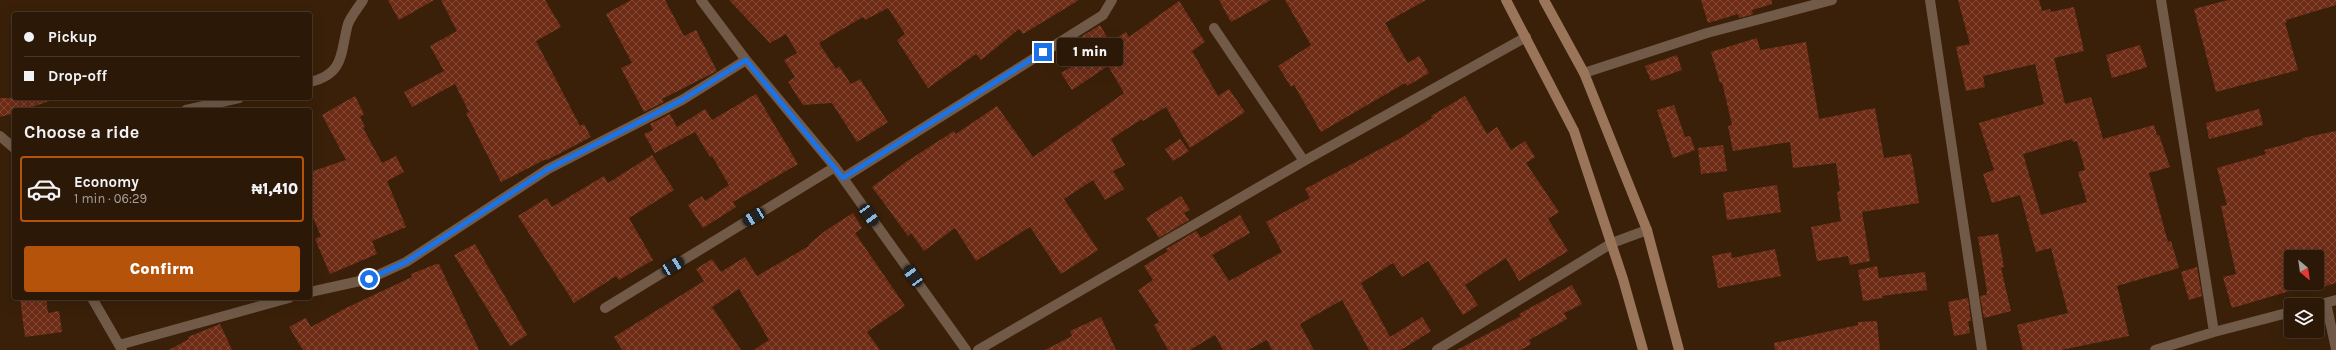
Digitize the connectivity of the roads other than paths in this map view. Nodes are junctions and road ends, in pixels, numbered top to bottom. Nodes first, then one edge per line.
1 (363, 0) edge
2 (701, 0) edge
3 (1112, 0) edge
4 (1506, 0) edge
5 (1544, 0) edge
6 (1832, 0) edge
7 (1930, 0) edge
8 (2161, 0) edge
9 (1214, 28) dead end
10 (1526, 37) junction
11 (746, 60) junction
12 (1584, 73) junction
13 (312, 81) edge
14 (230, 100) edge
15 (195, 108) edge
16 (0, 136) edge
17 (12, 146) edge
18 (1304, 161) junction
19 (835, 167) junction
20 (843, 178) junction
21 (1647, 230) junction
22 (1612, 243) junction
23 (312, 292) edge
24 (93, 300) edge
25 (282, 300) edge
26 (2336, 300) edge
27 (2324, 303) edge
28 (605, 308) dead end
29 (2324, 313) edge
30 (2284, 314) edge
31 (2214, 332) junction
32 (120, 347) edge
33 (2336, 348) edge
34 (966, 350) edge
35 (978, 350) edge
36 (1437, 350) edge
37 (1643, 350) edge
38 (1679, 350) edge
39 (1982, 350) edge
40 (2155, 350) edge

1 - 13 street
2 - 11 street
3 - 20 street
4 - 10 street
5 - 12 street
6 - 12 street
7 - 39 street
8 - 31 street
9 - 18 street
10 - 18 street
10 - 22 street
11 - 19 street
11 - 23 street
12 - 21 street
14 - 15 street
16 - 17 street
18 - 35 street
19 - 20 street
19 - 28 street
20 - 34 street
21 - 22 street
21 - 38 street
22 - 36 street
22 - 37 street
24 - 32 street
25 - 32 street
26 - 27 street
29 - 33 street
30 - 31 street
31 - 40 street

